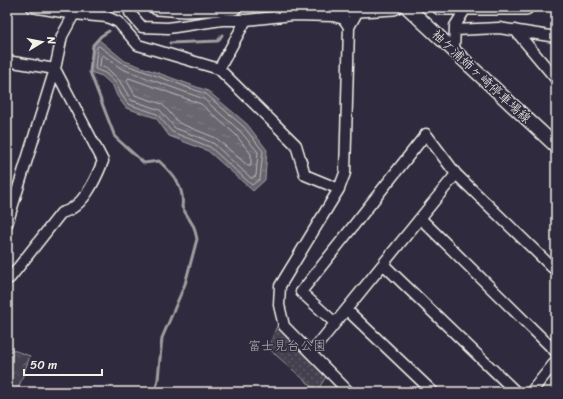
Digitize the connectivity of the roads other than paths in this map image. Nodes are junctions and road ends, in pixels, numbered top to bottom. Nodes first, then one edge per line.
1 (32, 7) edge
2 (157, 7) edge
3 (234, 7) edge
4 (289, 7) edge
5 (394, 7) edge
6 (407, 7) edge
7 (440, 7) edge
8 (526, 7) edge
9 (360, 8) edge
10 (466, 8) edge
11 (130, 13) dead end
12 (74, 14) junction
13 (246, 20) junction
14 (349, 27) junction
15 (455, 30) junction
16 (515, 30) junction
17 (556, 37) edge
18 (454, 50) junction
19 (7, 61) edge
20 (55, 69) junction
21 (219, 69) junction
22 (556, 79) edge
23 (556, 146) edge
24 (456, 174) junction
25 (339, 189) junction
26 (421, 219) junction
27 (7, 224) edge
28 (384, 265) junction
29 (556, 271) edge
30 (7, 279) edge
31 (347, 310) junction
32 (335, 323) junction
33 (556, 352) edge
34 (311, 353) junction
35 (556, 361) edge
36 (349, 392) edge
37 (433, 392) edge
38 (516, 392) edge
39 (531, 392) edge

1 - 12 street
2 - 3 highway
4 - 9 highway
5 - 9 highway
6 - 18 main road, 袖ケ浦姉ヶ崎停車場線
7 - 10 highway
8 - 10 highway
9 - 14 street
10 - 15 street
11 - 13 street
12 - 20 street
12 - 21 street
13 - 14 street
13 - 21 street
14 - 25 street
15 - 16 street
15 - 18 street
16 - 17 street
16 - 22 street
18 - 23 main road, 袖ケ浦姉ヶ崎停車場線
19 - 20 street
20 - 27 street
20 - 30 street
21 - 25 street
24 - 26 street
24 - 29 street
24 - 32 street
25 - 34 street
26 - 28 street
26 - 33 street
28 - 31 street
28 - 38 street
31 - 32 street
31 - 37 street
32 - 34 street
34 - 36 street
35 - 39 street

